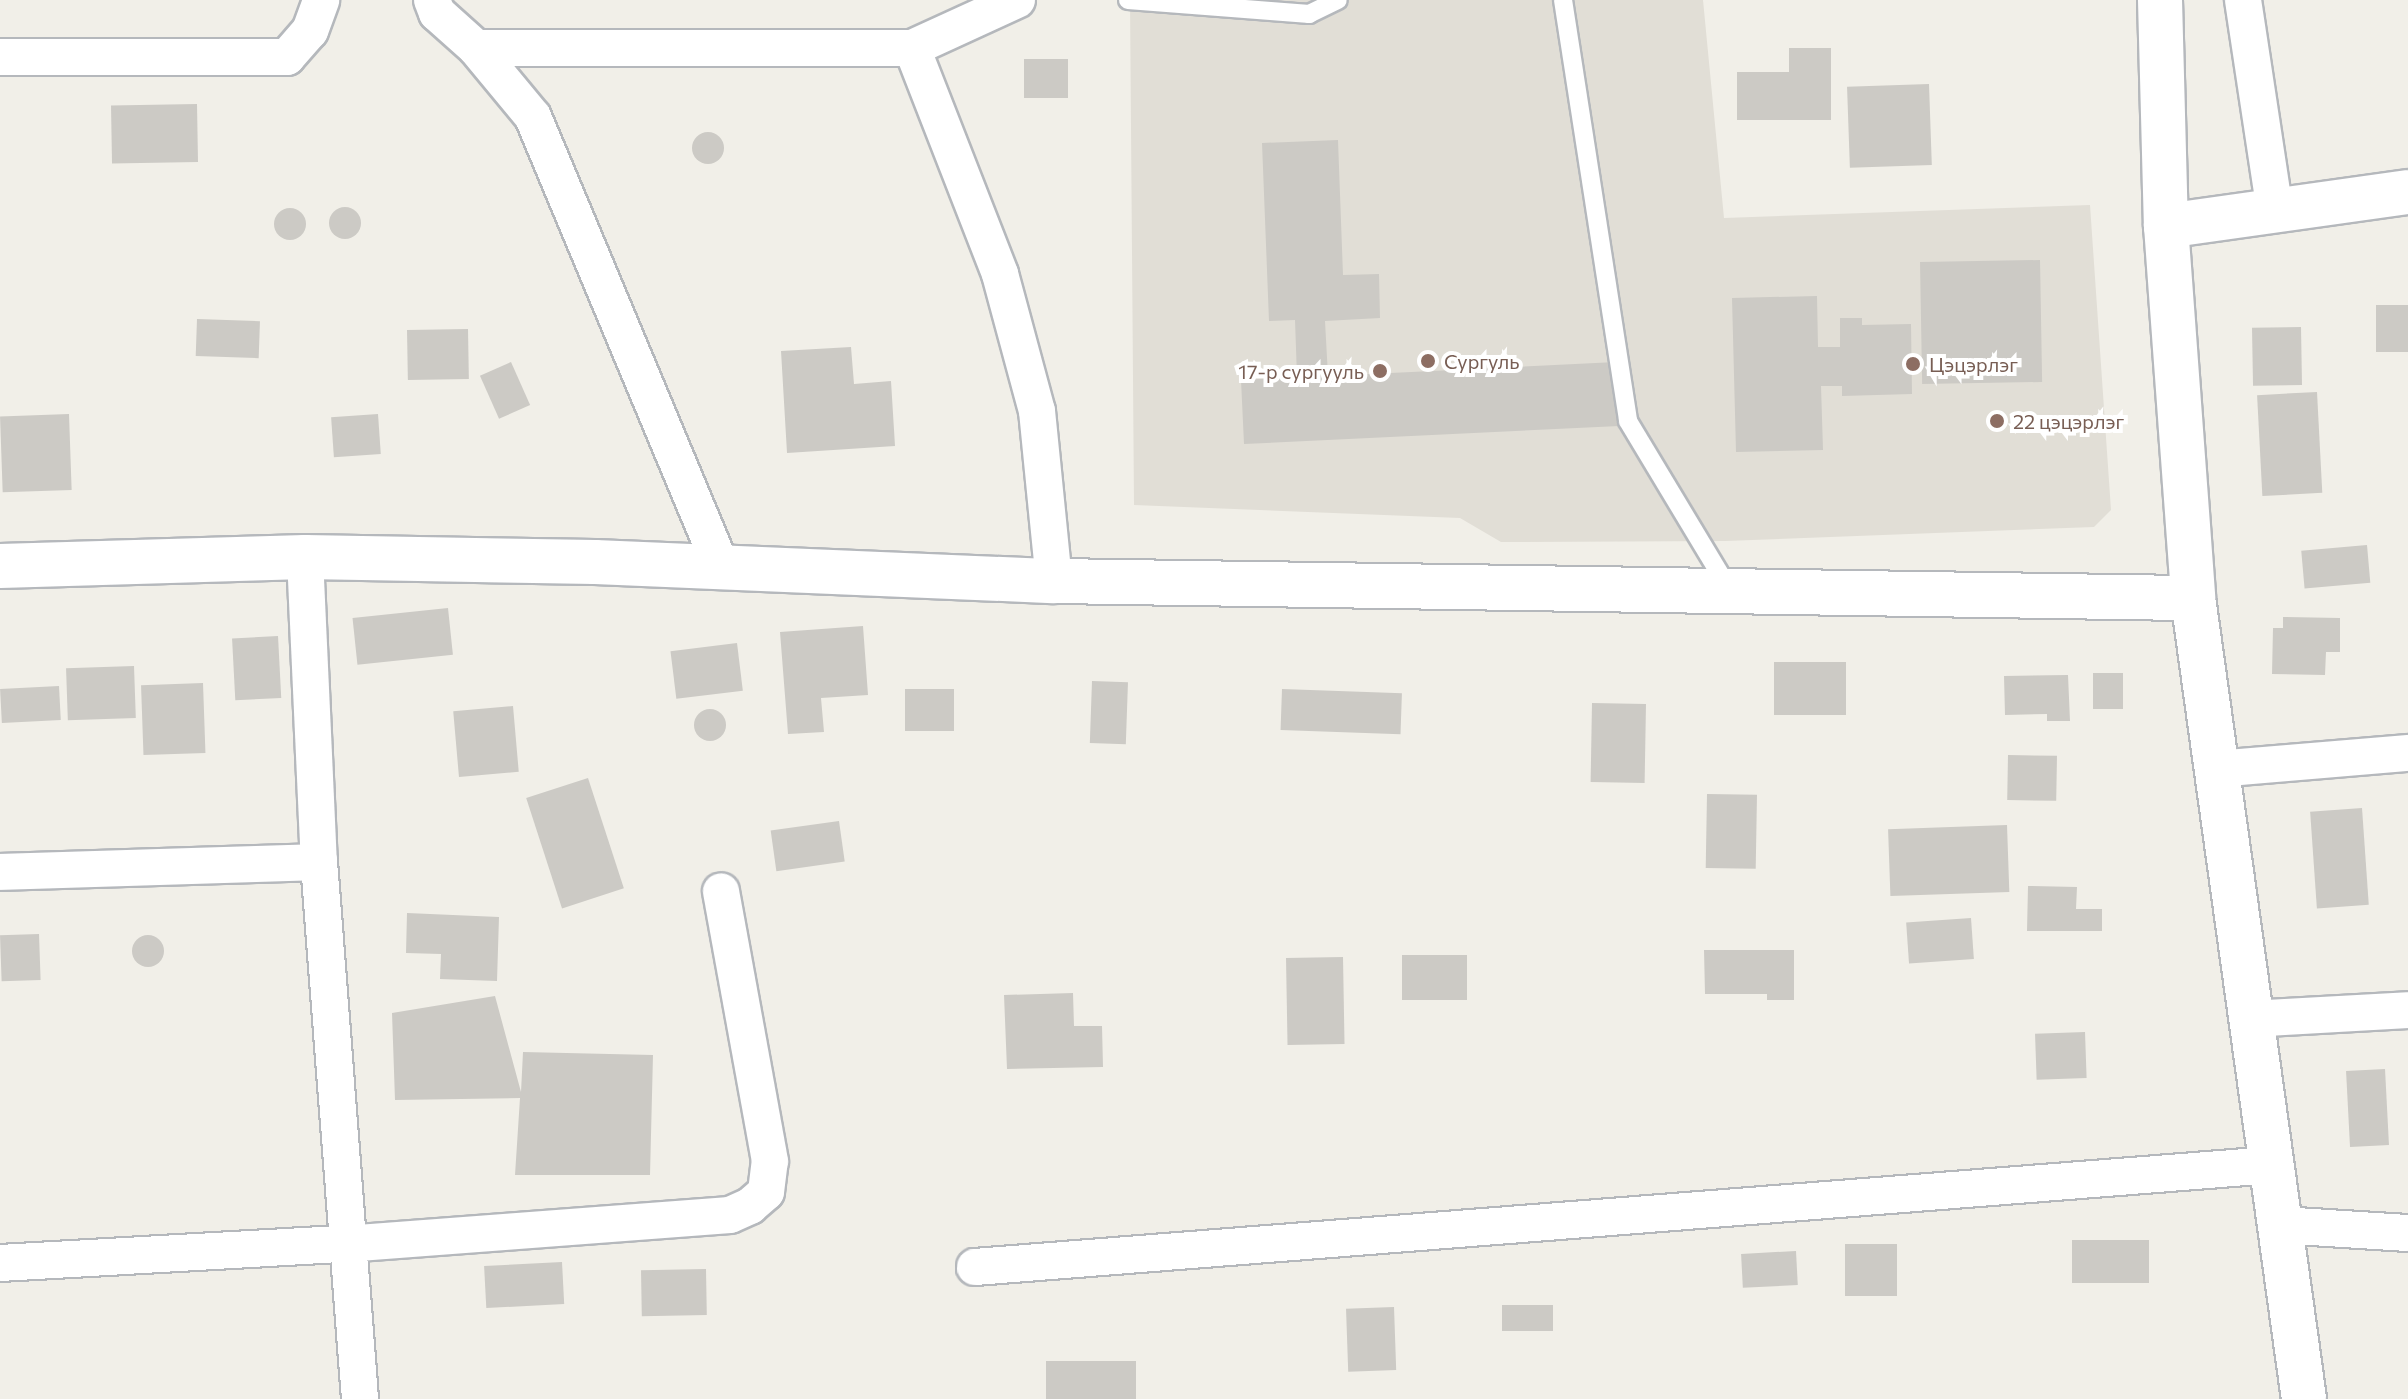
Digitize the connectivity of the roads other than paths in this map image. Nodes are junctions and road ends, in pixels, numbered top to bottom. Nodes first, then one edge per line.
1 (321, 0) edge
2 (432, 0) edge
3 (1017, 0) edge
4 (1128, 0) edge
5 (1338, 0) edge
6 (1563, 0) edge
7 (2160, 0) edge
8 (2243, 0) edge
9 (476, 48) junction
10 (912, 48) junction
11 (0, 57) edge
12 (2408, 192) edge
13 (2275, 211) junction
14 (2166, 226) junction
15 (305, 557) junction
16 (0, 566) edge
17 (721, 567) junction
18 (1054, 581) junction
19 (1729, 589) junction
20 (2193, 598) junction
21 (2408, 753) edge
22 (2216, 769) junction
23 (319, 862) junction
24 (0, 872) edge
25 (721, 891) dead end
26 (2408, 1010) edge
27 (2249, 1019) junction
28 (2272, 1165) junction
29 (2280, 1225) junction
30 (2408, 1233) edge
31 (345, 1244) junction
32 (0, 1263) edge
33 (975, 1267) dead end
34 (360, 1399) edge
35 (2304, 1399) edge

1 - 11 street
2 - 9 street
3 - 10 street
4 - 5 lane
6 - 19 lane
7 - 14 street
8 - 13 street
9 - 10 street
9 - 17 street
10 - 18 street
12 - 13 street
13 - 14 street
14 - 20 street
15 - 16 street
15 - 17 street
15 - 23 street
17 - 18 street
18 - 19 street
19 - 20 street
20 - 22 street
21 - 22 street
22 - 27 street
23 - 24 street
23 - 31 street
25 - 31 street
26 - 27 street
27 - 28 street
28 - 29 street
28 - 33 street
29 - 30 street
29 - 35 street
31 - 32 street
31 - 34 street

